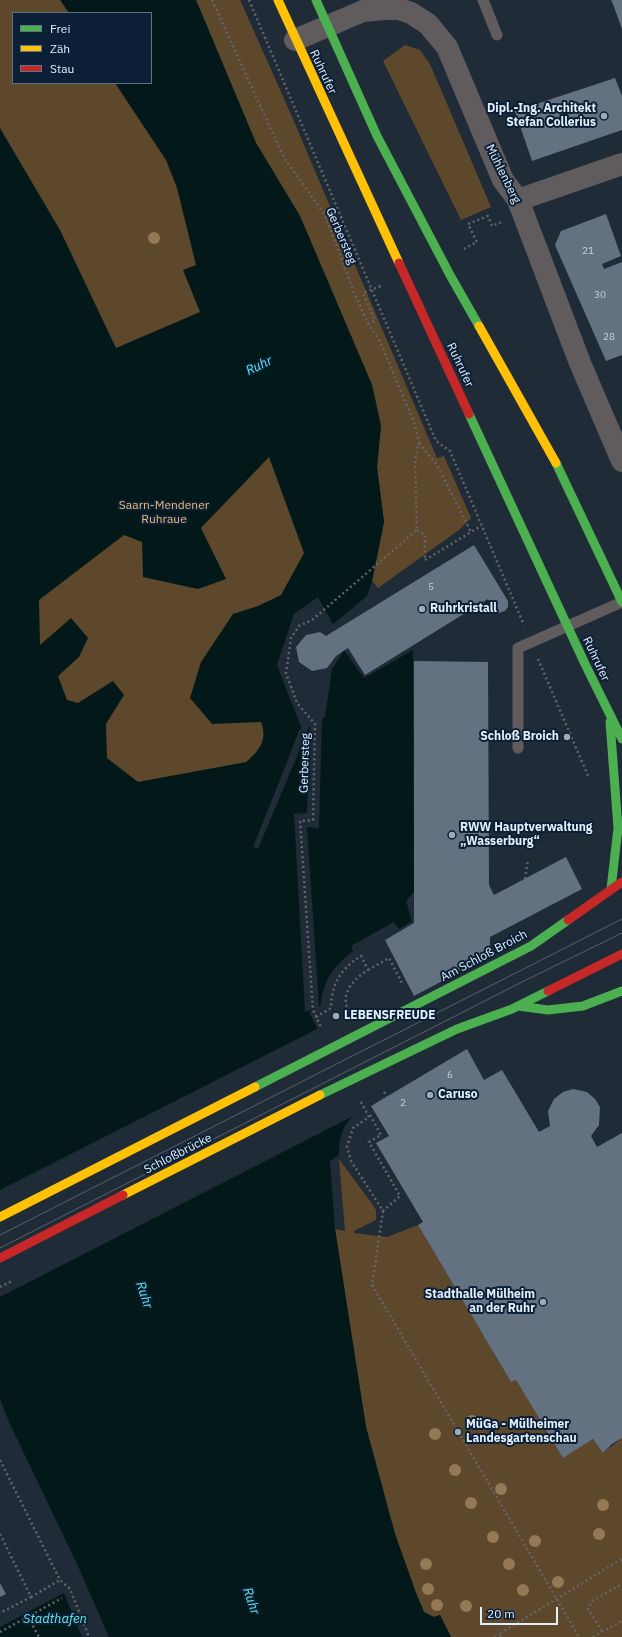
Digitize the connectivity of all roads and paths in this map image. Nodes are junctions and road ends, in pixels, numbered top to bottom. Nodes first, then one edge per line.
1 (212, 0) edge
2 (249, 0) edge
3 (278, 0) edge
4 (316, 0) edge
5 (483, 0) edge
6 (413, 6) edge
7 (328, 25) junction
8 (497, 35) dead end
9 (295, 40) junction
10 (622, 164) edge
11 (518, 200) junction
12 (507, 220) dead end
13 (477, 242) dead end
14 (363, 294) dead end
15 (368, 324) junction
16 (419, 442) junction
17 (622, 461) edge
18 (481, 526) junction
19 (417, 530) junction
20 (471, 532) junction
21 (622, 602) edge
22 (568, 627) junction
23 (531, 642) junction
24 (609, 715) junction
25 (622, 739) edge
26 (518, 748) dead end
27 (590, 781) dead end
28 (528, 860) dead end
29 (525, 879) dead end
30 (622, 882) edge
31 (611, 889) junction
32 (622, 954) edge
33 (368, 970) junction
34 (403, 986) dead end
35 (622, 991) edge
36 (515, 1007) junction
37 (349, 1012) dead end
38 (349, 1038) joint
39 (384, 1092) dead end
40 (359, 1097) dead end
41 (387, 1097) dead end
42 (363, 1102) dead end
43 (383, 1211) junction
44 (0, 1217) edge
45 (0, 1258) edge
46 (0, 1460) edge
47 (0, 1534) edge
48 (622, 1559) edge
49 (60, 1580) junction
50 (622, 1584) edge
51 (31, 1597) junction
52 (62, 1598) dead end
53 (557, 1599) junction
54 (0, 1613) edge
55 (28, 1617) junction
56 (622, 1621) edge
57 (0, 1632) edge
58 (602, 1632) junction
59 (500, 1635) edge
60 (39, 1637) edge
61 (88, 1637) edge
62 (494, 1637) edge
63 (579, 1637) edge
64 (593, 1637) edge

1 - 15 path, Gerbersteg
2 - 18 path
3 - 9 main road, Ruhrufer
4 - 7 main road, Ruhrufer
5 - 8 lane
6 - 7 street, Mühlenberg
6 - 11 street, Mühlenberg
7 - 9 street, Mühlenberg
7 - 21 main road, Ruhrufer
9 - 22 main road, Ruhrufer
10 - 11 street
11 - 17 street, Mühlenberg
12 - 13 path
14 - 15 path
15 - 16 path, Gerbersteg
16 - 19 path, Gerbersteg
16 - 20 path, Gerbersteg
18 - 20 path
18 - 23 path
19 - 20 path
19 - 33 path, Gerbersteg
21 - 22 lane
22 - 23 lane
22 - 24 main road, Ruhrufer
23 - 26 lane
23 - 27 path
24 - 25 main road, Ruhrufer
24 - 31 main road
28 - 29 path
30 - 31 main road, Am Schloß Broich
31 - 38 main road, Am Schloß Broich
32 - 36 main road
33 - 34 path
33 - 37 path
35 - 36 main road
36 - 45 main road, Schloßbrücke
38 - 44 main road, Schloßbrücke
39 - 41 path
40 - 43 path
42 - 43 path
43 - 53 path
46 - 49 path
47 - 51 path
48 - 53 path
49 - 51 path
49 - 61 path
50 - 58 path
51 - 54 path
52 - 55 path
53 - 59 path
53 - 63 path
55 - 57 path
55 - 60 path
56 - 58 path
58 - 64 path
59 - 62 path

